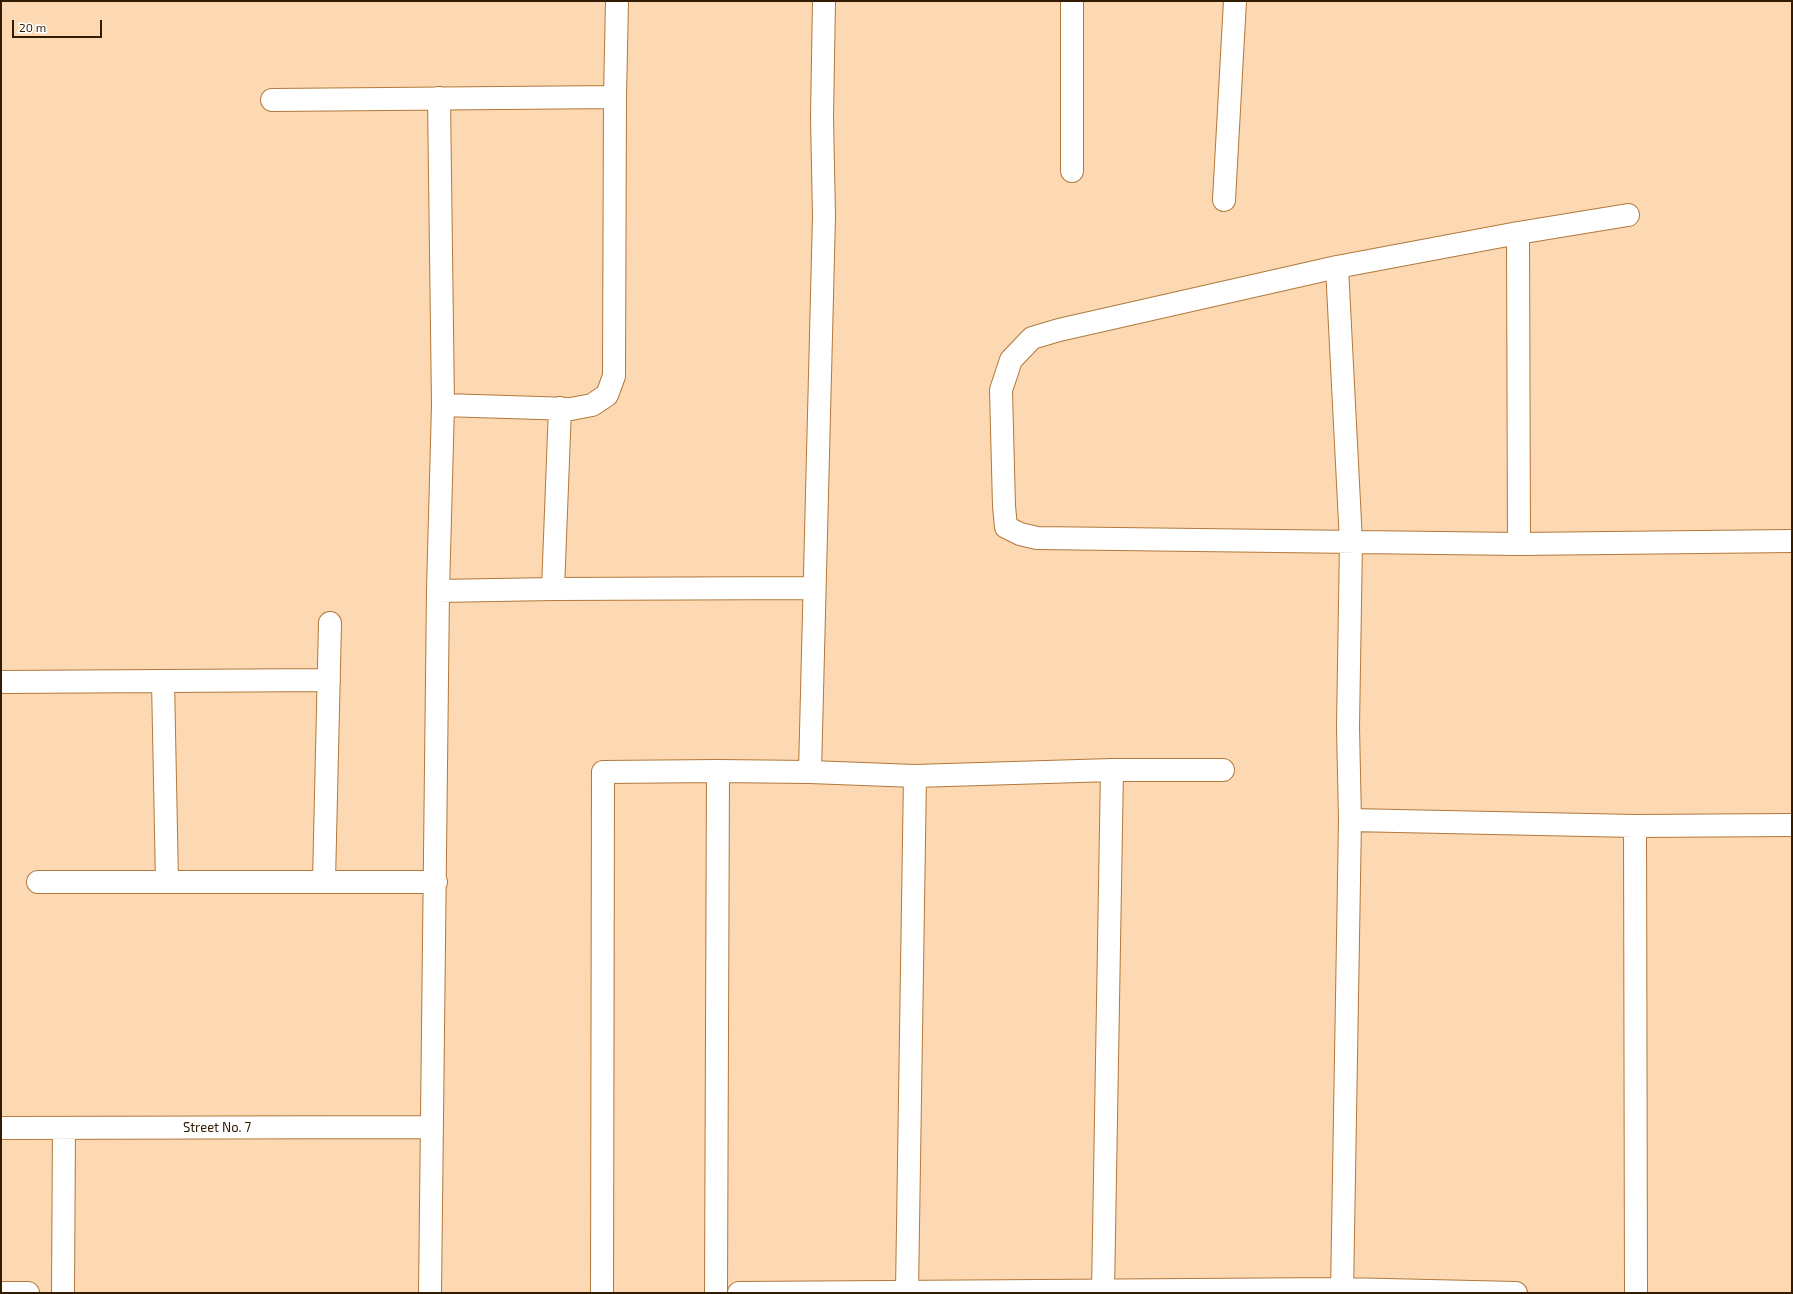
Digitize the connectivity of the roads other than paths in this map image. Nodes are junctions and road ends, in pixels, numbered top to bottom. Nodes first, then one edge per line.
1 (617, 1) edge
2 (824, 1) edge
3 (1072, 1) edge
4 (1235, 1) edge
5 (615, 97) junction
6 (439, 98) junction
7 (272, 100) dead end
8 (1072, 171) dead end
9 (1224, 200) dead end
10 (1628, 215) dead end
11 (1518, 232) junction
12 (1337, 267) junction
13 (443, 405) junction
14 (560, 408) junction
15 (1792, 541) edge
16 (1351, 542) junction
17 (1519, 544) junction
18 (814, 588) junction
19 (553, 589) junction
20 (438, 591) junction
21 (330, 623) dead end
22 (329, 680) junction
23 (164, 681) junction
24 (1, 682) edge
25 (1112, 770) junction
26 (1223, 770) dead end
27 (718, 771) junction
28 (810, 772) junction
29 (915, 776) junction
30 (1350, 820) junction
31 (1792, 825) edge
32 (1635, 826) junction
33 (324, 881) junction
34 (38, 882) dead end
35 (167, 882) junction
36 (436, 882) junction
37 (432, 1127) junction
38 (1, 1128) edge
39 (64, 1128) junction
40 (907, 1291) junction
41 (1342, 1291) edge
42 (839, 1292) edge
43 (1103, 1292) junction
44 (1, 1293) edge
45 (28, 1293) edge
46 (63, 1293) edge
47 (430, 1293) edge
48 (602, 1293) edge
49 (716, 1293) edge
50 (739, 1293) edge
51 (1516, 1293) edge
52 (1636, 1293) edge

1 - 5 street
2 - 18 street
3 - 8 street
4 - 9 street
5 - 6 street
5 - 14 street
6 - 7 street
6 - 13 street
10 - 11 street
11 - 12 street
11 - 17 street
12 - 16 street
12 - 16 street
13 - 14 street
13 - 20 street
14 - 19 street
15 - 17 street
16 - 17 street
16 - 30 street
18 - 19 street
18 - 28 street
19 - 20 street
20 - 36 street
21 - 22 street
22 - 23 street
22 - 33 street
23 - 24 street
23 - 35 street
25 - 26 street
25 - 29 street
25 - 43 street
27 - 28 street
27 - 48 street
27 - 49 street
28 - 29 street
29 - 40 street
30 - 32 street
30 - 41 street
31 - 32 street
32 - 52 street
33 - 35 street
33 - 36 street
34 - 35 street
36 - 37 street
37 - 39 street, Street No. 7
37 - 47 street
38 - 39 street, Street No. 7
39 - 46 street
40 - 42 street
40 - 43 street
41 - 43 street
41 - 51 street
42 - 50 street
44 - 45 street

